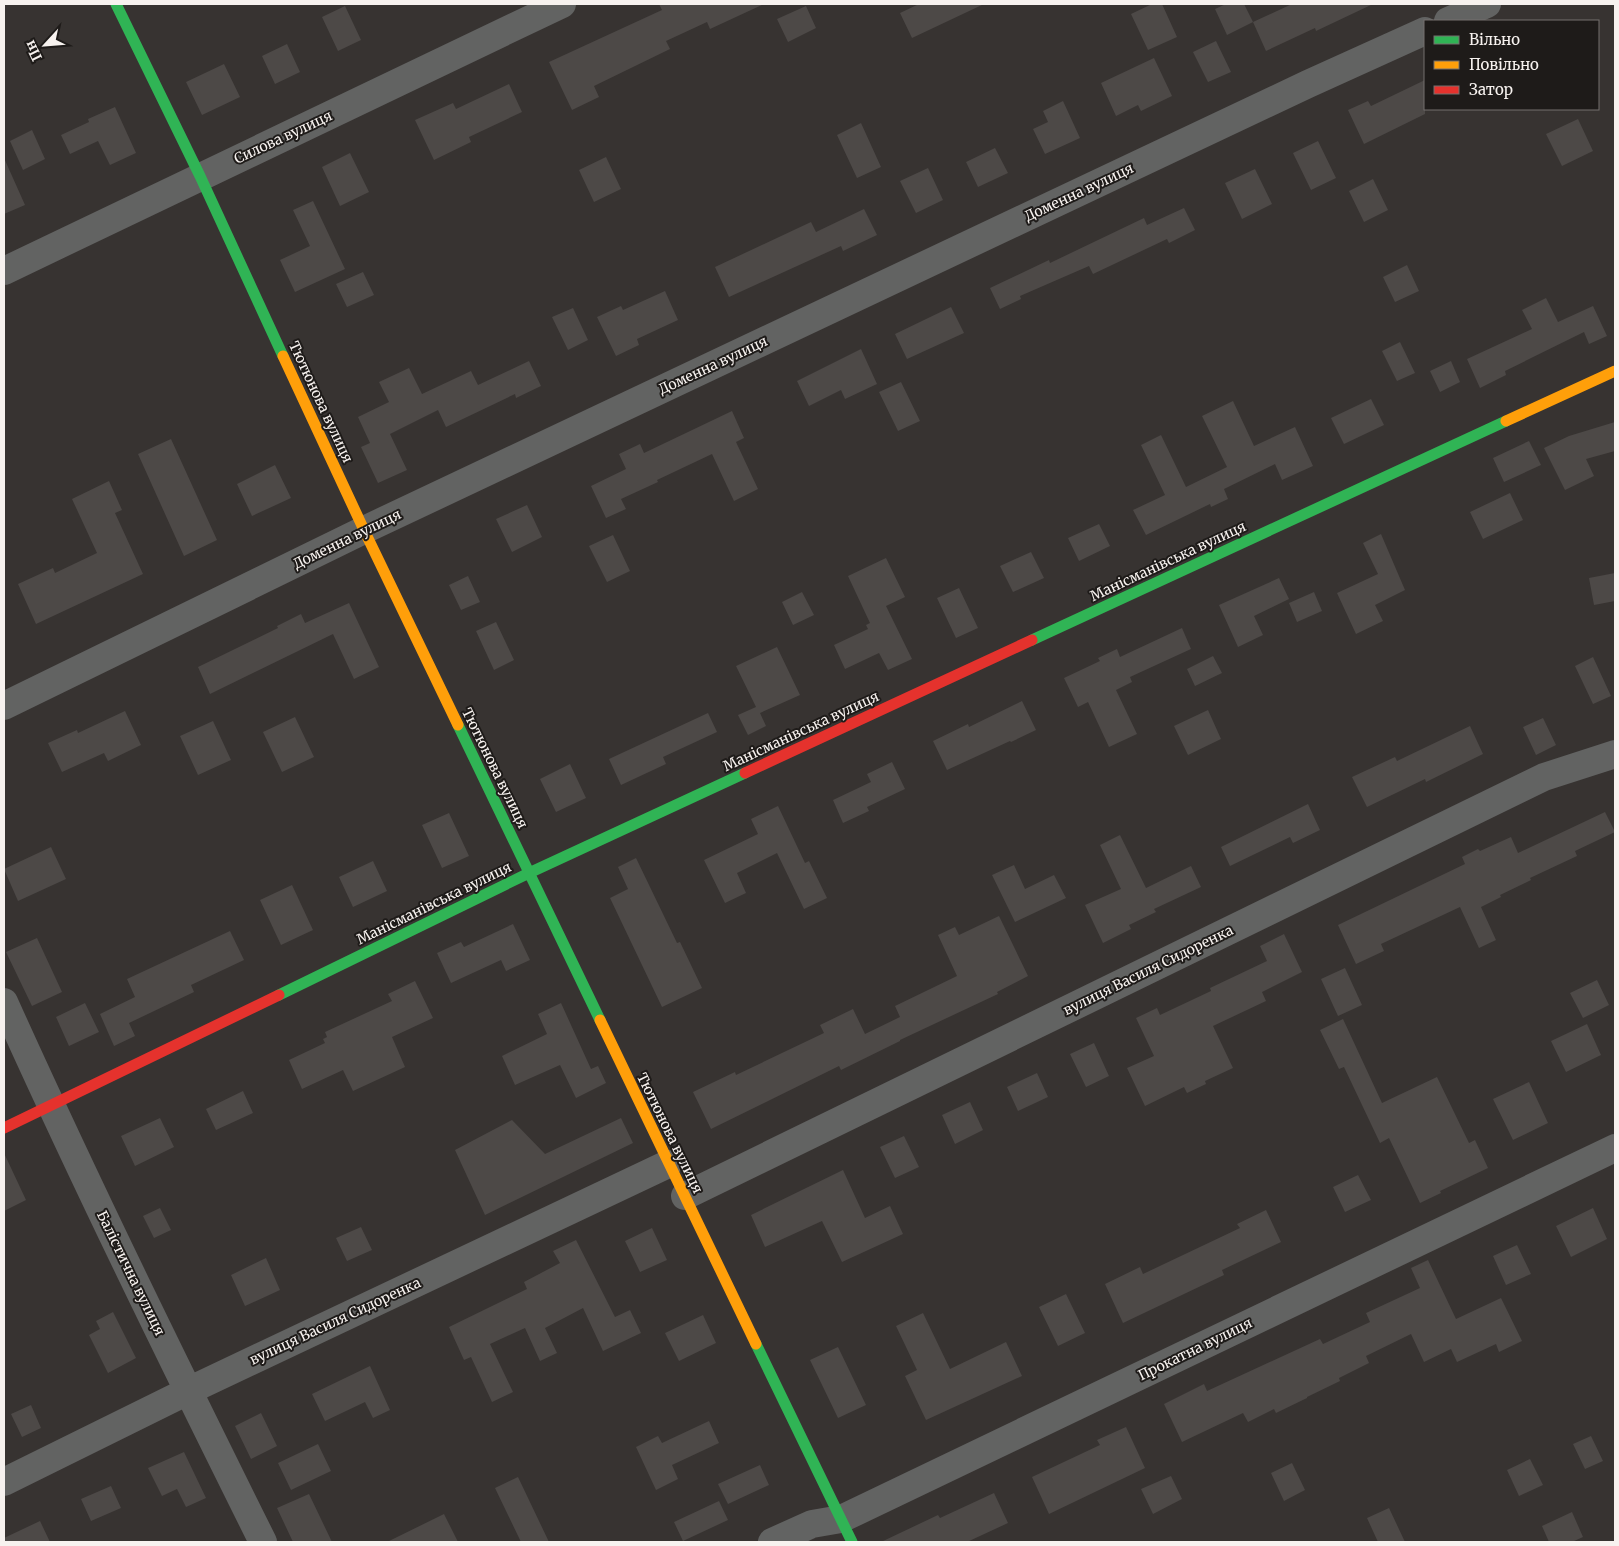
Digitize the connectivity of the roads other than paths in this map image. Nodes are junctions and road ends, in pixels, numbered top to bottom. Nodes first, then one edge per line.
1 (116, 4) edge
2 (562, 4) edge
3 (1487, 4) edge
4 (1450, 20) edge
5 (1424, 31) edge
6 (200, 176) junction
7 (4, 271) edge
8 (1615, 371) edge
9 (364, 530) junction
10 (4, 706) edge
11 (1615, 754) edge
12 (529, 873) junction
13 (4, 1002) edge
14 (51, 1105) junction
15 (4, 1128) edge
16 (1615, 1148) edge
17 (668, 1164) junction
18 (684, 1196) junction
19 (188, 1391) junction
20 (4, 1482) edge
21 (846, 1531) edge
22 (263, 1542) edge
23 (772, 1542) edge

1 - 6 street, Тютюнова вулиця
2 - 6 street, Силова вулиця
3 - 4 street
5 - 9 street, Доменна вулиця
6 - 7 street, Силова вулиця
6 - 9 street, Тютюнова вулиця
8 - 12 street, Манісманівська вулиця
9 - 10 street, Доменна вулиця
9 - 12 street, Тютюнова вулиця
11 - 18 street, вулиця Василя Сидоренка
12 - 14 street, Манісманівська вулиця
12 - 17 street, Тютюнова вулиця
13 - 14 street, Балістична вулиця
14 - 15 street, Манісманівська вулиця
14 - 19 street, Балістична вулиця
16 - 21 street, Прокатна вулиця
17 - 18 street, Тютюнова вулиця
17 - 19 street, вулиця Василя Сидоренка
18 - 21 street, Тютюнова вулиця
19 - 20 street, вулиця Василя Сидоренка
19 - 22 street, Балістична вулиця
21 - 23 street, Прокатна вулиця

